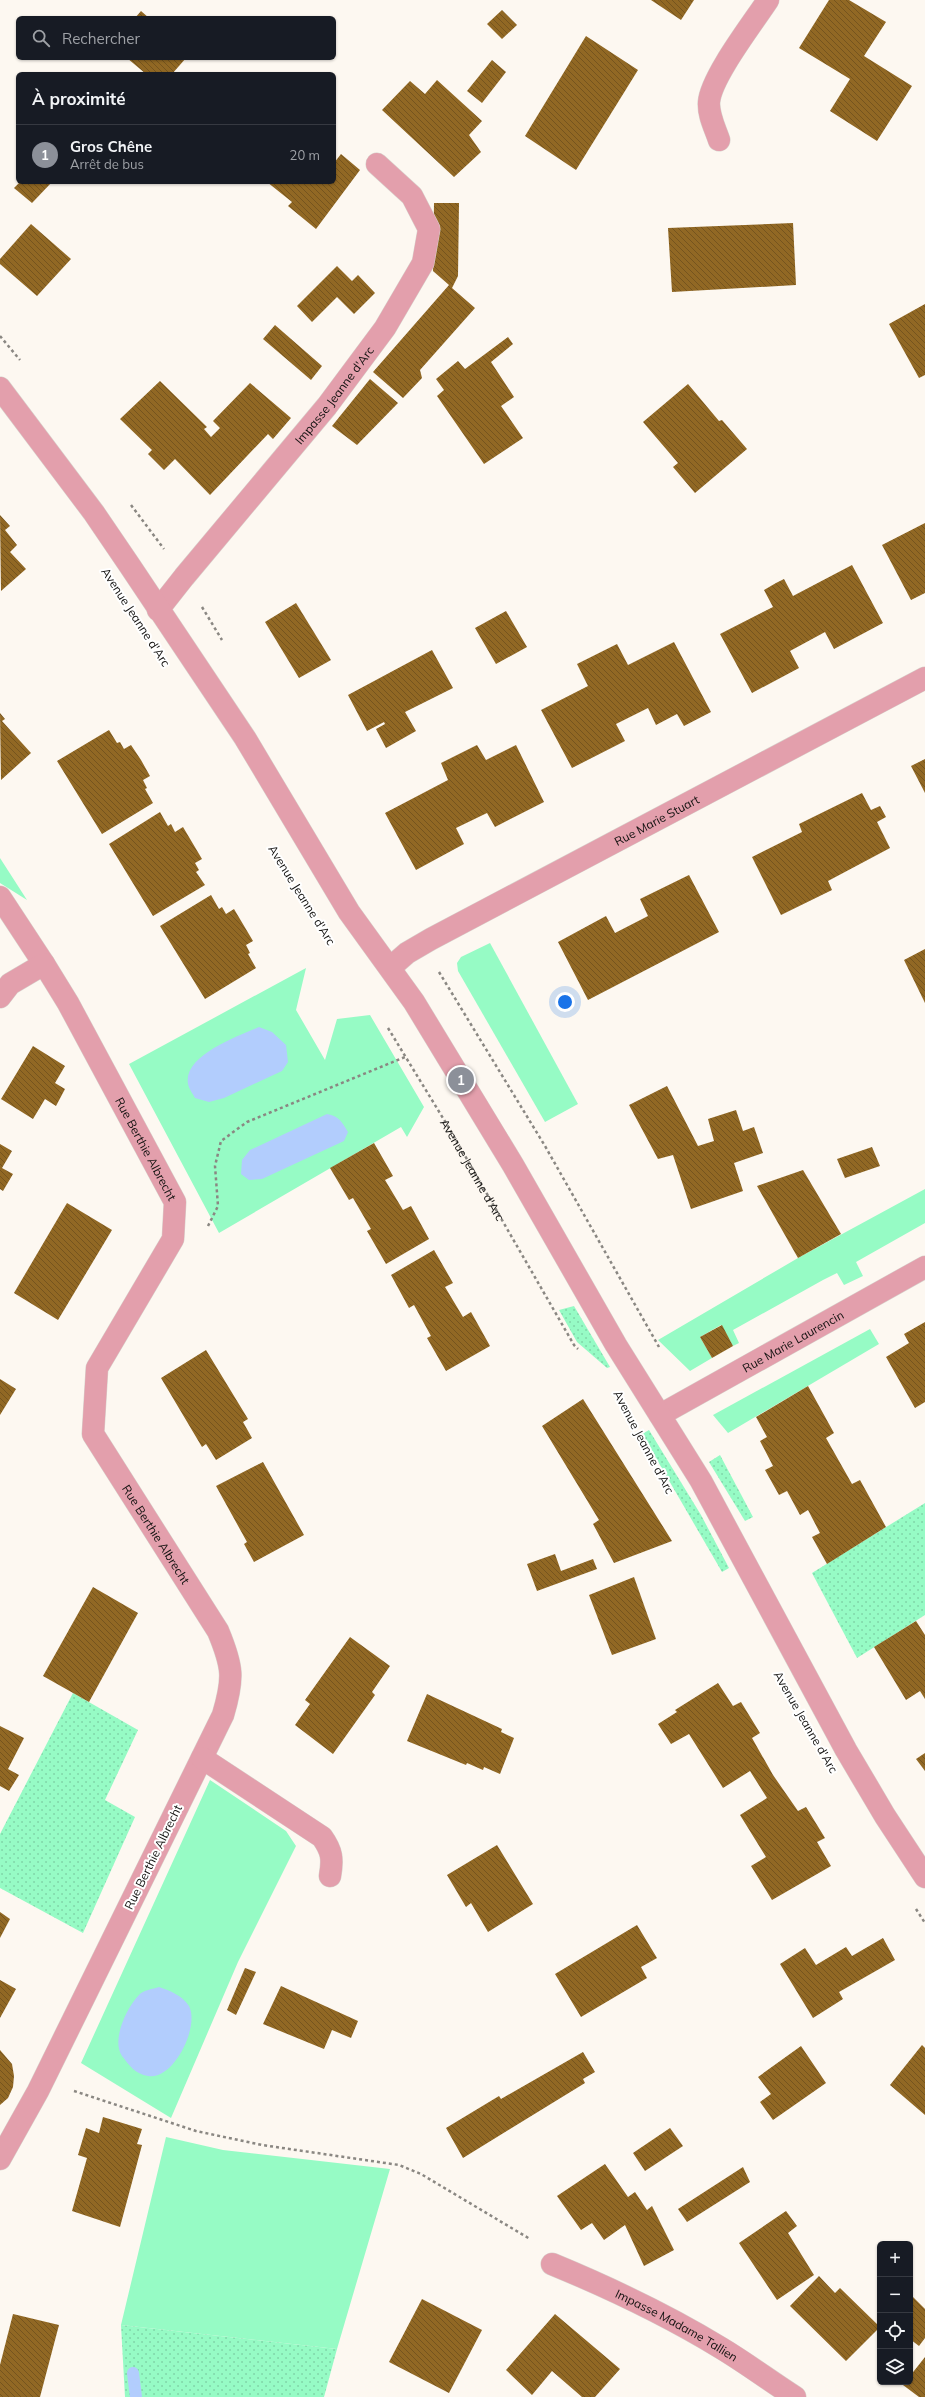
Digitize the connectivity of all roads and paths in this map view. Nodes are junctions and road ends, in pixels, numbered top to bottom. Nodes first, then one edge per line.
1 (768, 0) edge
2 (719, 140) dead end
3 (377, 164) dead end
4 (0, 388) edge
5 (158, 610) junction
6 (925, 678) edge
7 (0, 897) edge
8 (44, 964) junction
9 (390, 968) junction
10 (0, 997) edge
11 (386, 1024) dead end
12 (405, 1057) junction
13 (173, 1239) junction
14 (925, 1267) edge
15 (580, 1350) dead end
16 (660, 1415) junction
17 (202, 1758) junction
18 (330, 1876) dead end
19 (925, 1877) edge
20 (913, 1903) dead end
21 (925, 1923) edge
22 (44, 2080) junction
23 (0, 2159) edge
24 (552, 2264) joint
25 (795, 2397) edge

1 - 2 street
3 - 5 street, Impasse Jeanne d'Arc
4 - 5 street, Avenue Jeanne d'Arc
5 - 9 street, Avenue Jeanne d'Arc
6 - 9 street, Rue Marie Stuart
7 - 8 street, Rue Berthie Albrecht
8 - 10 street
8 - 13 street, Rue Berthie Albrecht
9 - 16 street, Avenue Jeanne d'Arc
11 - 12 path, Avenue Jeanne d'Arc
12 - 13 path
12 - 15 path, Avenue Jeanne d'Arc
13 - 17 street, Rue Berthie Albrecht
14 - 16 street, Rue Marie Laurencin
16 - 19 street, Avenue Jeanne d'Arc
17 - 18 street
17 - 22 street, Rue Berthie Albrecht
20 - 21 path
22 - 23 street, Rue Berthie Albrecht
22 - 24 path
24 - 25 street, Impasse Madame Tallien

